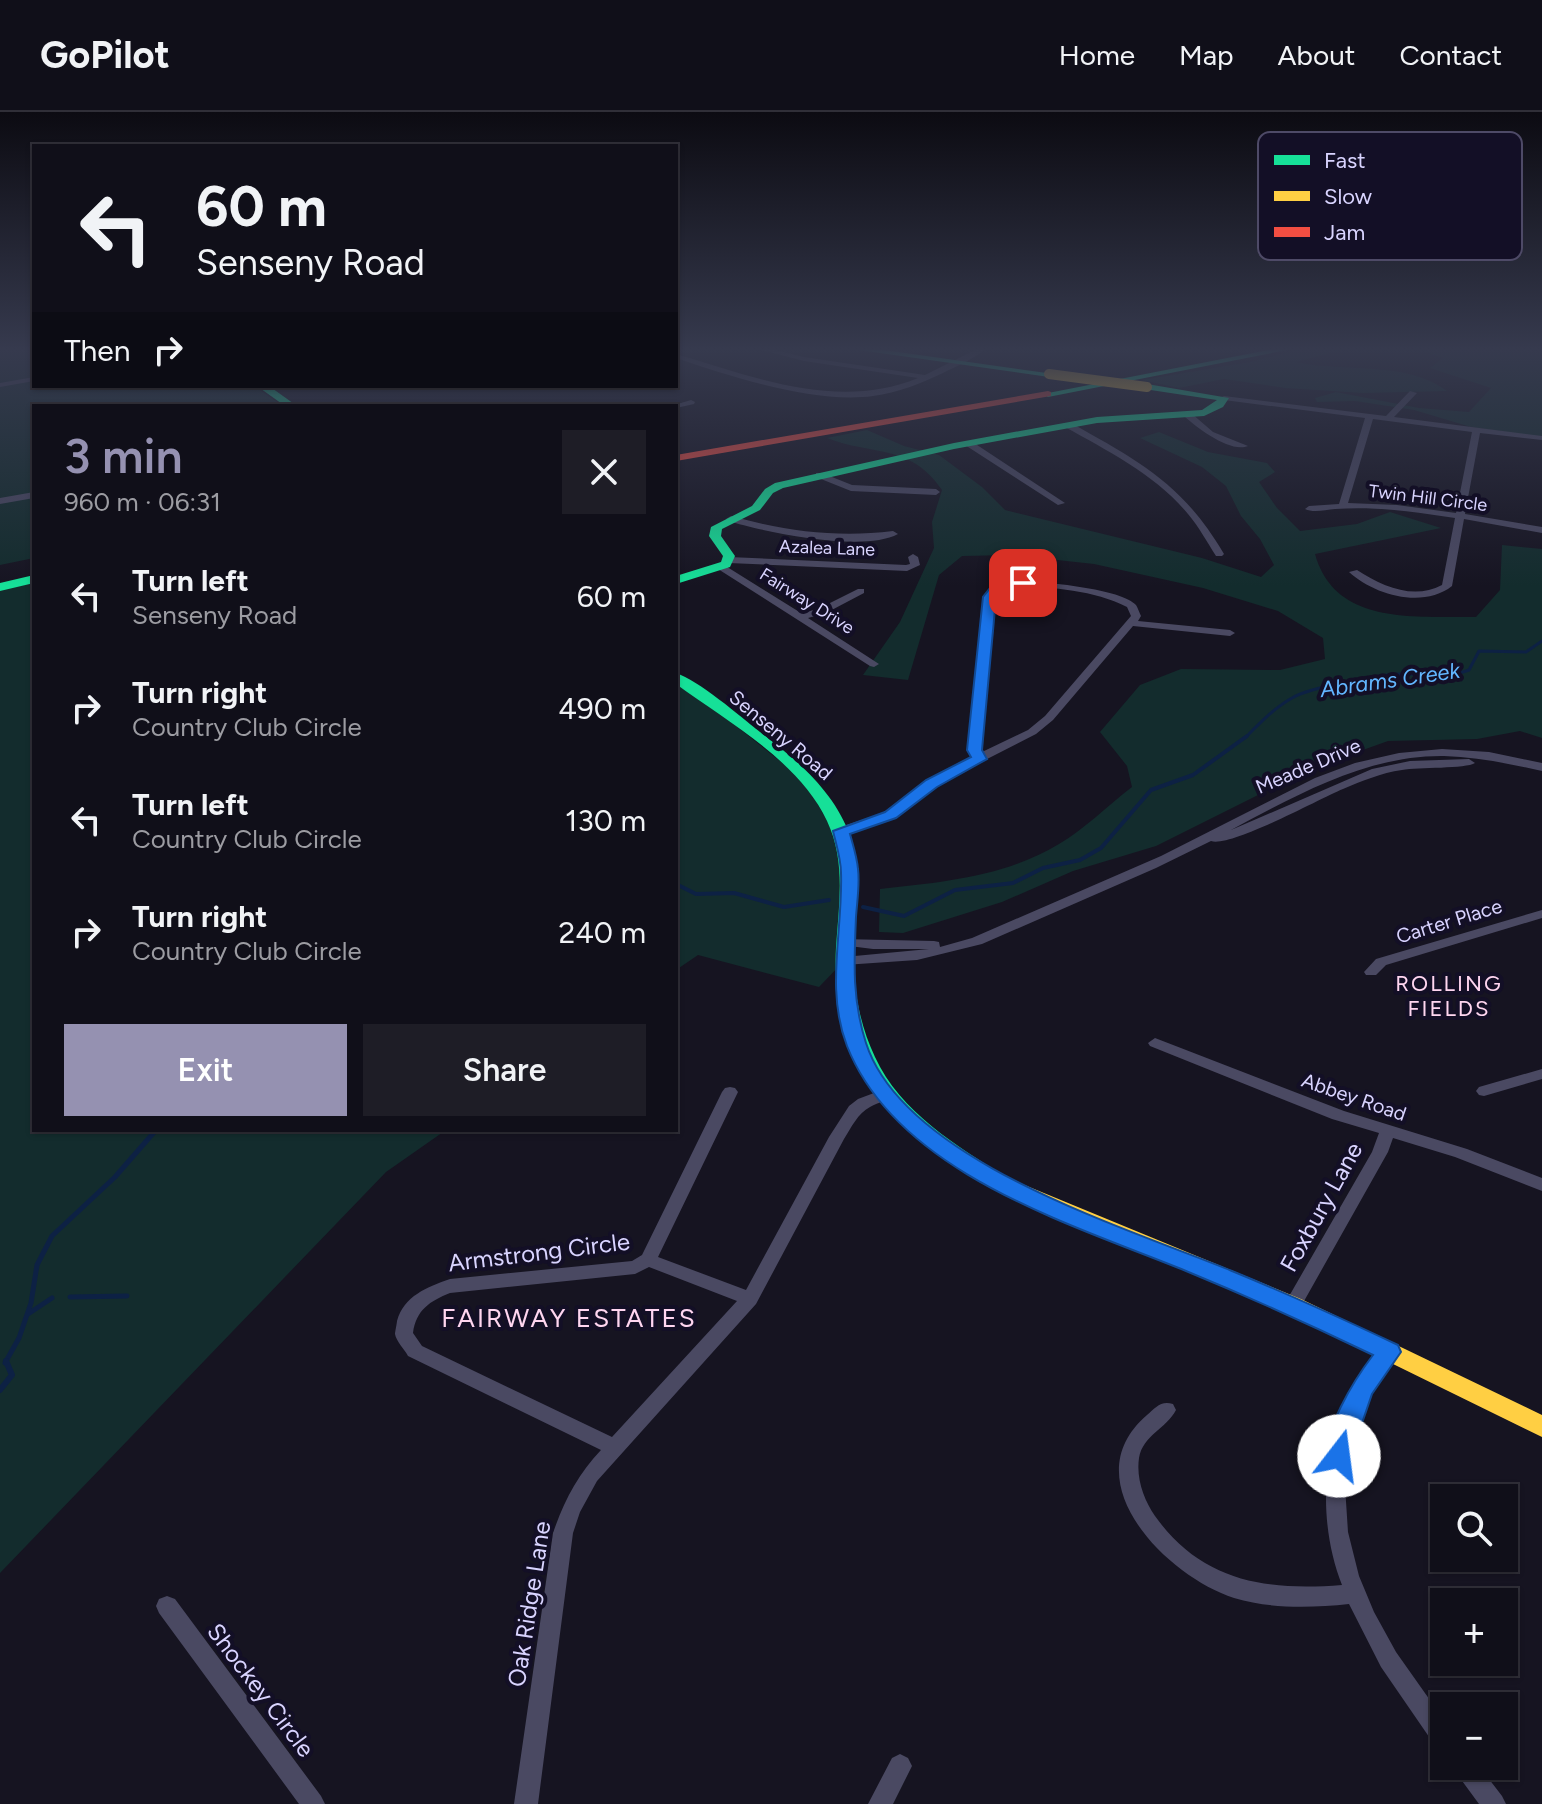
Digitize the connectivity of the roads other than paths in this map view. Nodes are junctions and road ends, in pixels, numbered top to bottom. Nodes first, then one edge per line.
1 (784, 428) edge
2 (853, 428) edge
3 (1052, 428) edge
4 (1073, 428) edge
5 (1203, 428) edge
6 (1366, 428) edge
7 (1460, 428) edge
8 (1476, 430) junction
9 (1542, 438) edge
10 (968, 443) junction
11 (678, 446) edge
12 (1244, 446) dead end
13 (678, 458) edge
14 (819, 475) junction
15 (936, 492) dead end
16 (32, 495) edge
17 (0, 501) edge
18 (1061, 503) dead end
19 (1343, 506) junction
20 (1309, 509) dead end
21 (1461, 517) junction
22 (731, 519) junction
23 (1542, 530) edge
24 (893, 534) dead end
25 (1219, 554) dead end
26 (913, 557) dead end
27 (725, 563) junction
28 (32, 565) edge
29 (1354, 572) dead end
30 (0, 573) edge
31 (32, 579) edge
32 (678, 579) edge
33 (0, 587) edge
34 (861, 591) dead end
35 (802, 616) junction
36 (1131, 623) junction
37 (1230, 633) dead end
38 (874, 664) dead end
39 (678, 679) edge
40 (980, 759) junction
41 (1542, 767) edge
42 (1542, 776) edge
43 (841, 831) junction
44 (1192, 845) junction
45 (1542, 914) edge
46 (845, 951) junction
47 (1371, 972) dead end
48 (1155, 1043) dead end
49 (1542, 1074) edge
50 (1484, 1091) dead end
51 (730, 1092) dead end
52 (887, 1094) junction
53 (1388, 1131) junction
54 (1542, 1185) edge
55 (648, 1260) junction
56 (750, 1299) junction
57 (1293, 1305) junction
58 (1389, 1352) junction
59 (1166, 1410) dead end
60 (1542, 1427) edge
61 (616, 1448) junction
62 (1353, 1594) junction
63 (167, 1606) dead end
64 (1430, 1720) edge
65 (900, 1766) dead end
66 (1476, 1780) edge
67 (313, 1804) edge
68 (526, 1804) edge
69 (880, 1804) edge
70 (1494, 1804) edge

1 - 11 main road
2 - 13 main road
3 - 10 main road
4 - 25 street
5 - 12 street
6 - 19 street
7 - 8 street
8 - 9 street
8 - 21 street
10 - 14 main road
10 - 18 street
14 - 15 street
14 - 22 main road
16 - 17 street
19 - 20 street, Twin Hill Circle
19 - 21 street, Twin Hill Circle
21 - 23 street, Twin Hill Circle
21 - 29 street
22 - 24 street
22 - 27 main road
26 - 27 street, Azalea Lane
27 - 32 main road
27 - 35 street, Fairway Drive
28 - 30 main road
31 - 33 main road
34 - 35 street
35 - 38 street, Fairway Drive
36 - 37 street
36 - 40 street
36 - 40 street
39 - 43 main road, Senseny Road
40 - 43 street
41 - 44 street, Meade Drive
42 - 44 street, Meade Drive
43 - 46 main road, Senseny Road
44 - 46 street, Meade Drive
45 - 47 street, Carter Place
46 - 52 main road, Senseny Road
48 - 53 street, Abbey Road
49 - 50 street
51 - 55 street
52 - 56 street, Oak Ridge Lane
52 - 57 main road, Senseny Road
53 - 54 street, Abbey Road
53 - 57 street, Foxbury Lane
55 - 56 street, Armstrong Circle
55 - 61 street, Armstrong Circle
56 - 61 street, Oak Ridge Lane
57 - 58 main road, Senseny Road
58 - 60 main road, Senseny Road
58 - 62 street
59 - 62 street
61 - 68 street, Oak Ridge Lane
62 - 64 street
63 - 67 street, Shockey Circle
65 - 69 street
66 - 70 street

